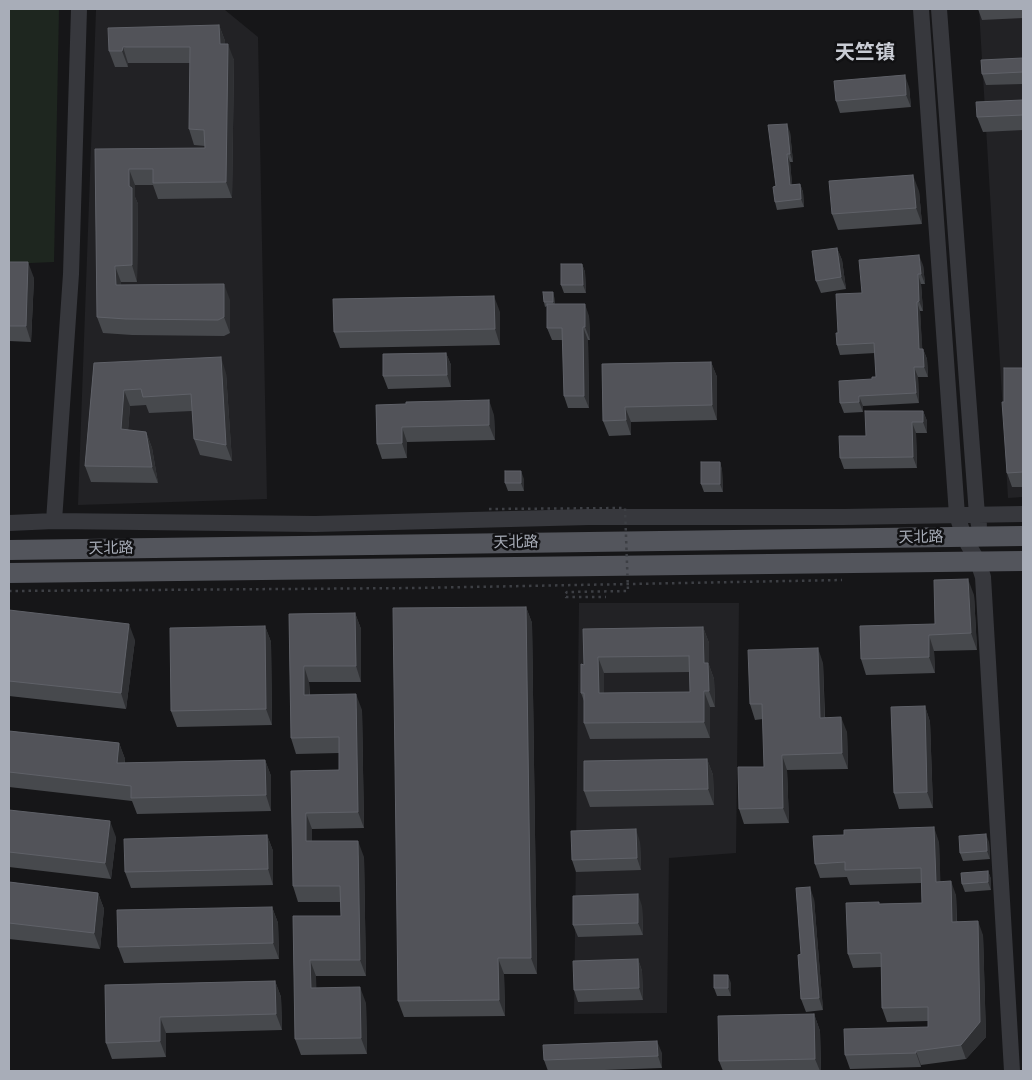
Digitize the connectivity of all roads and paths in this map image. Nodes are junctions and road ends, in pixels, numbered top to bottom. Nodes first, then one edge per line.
1 (79, 9) edge
2 (921, 9) edge
3 (939, 9) edge
4 (489, 509) dead end
5 (1023, 514) edge
6 (957, 515) junction
7 (977, 515) junction
8 (54, 522) junction
9 (9, 523) edge
10 (1023, 536) edge
11 (972, 537) junction
12 (9, 550) edge
13 (1023, 561) edge
14 (978, 562) junction
15 (9, 573) edge
16 (847, 580) dead end
17 (9, 591) edge
18 (606, 597) dead end
19 (1012, 1071) edge

1 - 8 street
2 - 6 street
3 - 7 street
4 - 18 path, bridge
5 - 7 street
6 - 7 street
6 - 8 street
6 - 11 street
7 - 11 street
8 - 9 street
10 - 11 main road, 天北路
11 - 12 main road, 天北路
11 - 14 street
13 - 14 main road, 天北路
14 - 15 main road, 天北路
14 - 19 street
16 - 17 path

